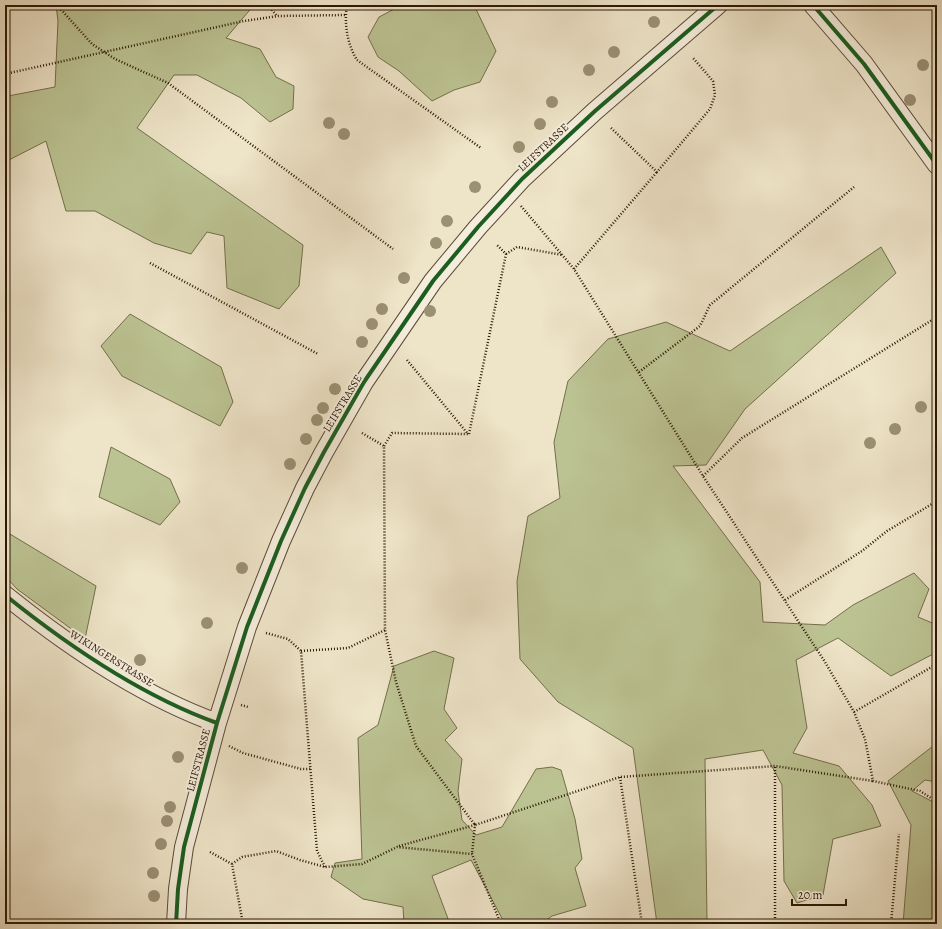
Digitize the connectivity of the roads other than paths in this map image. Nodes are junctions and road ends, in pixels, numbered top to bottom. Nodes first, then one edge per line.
1 (718, 5) edge
2 (813, 5) edge
3 (937, 165) edge
4 (5, 595) edge
5 (217, 723) junction
6 (176, 924) edge

1 - 5 street, LEIFSTRASSE
2 - 3 street
4 - 5 street, WIKINGERSTRASSE
5 - 6 street, LEIFSTRASSE

